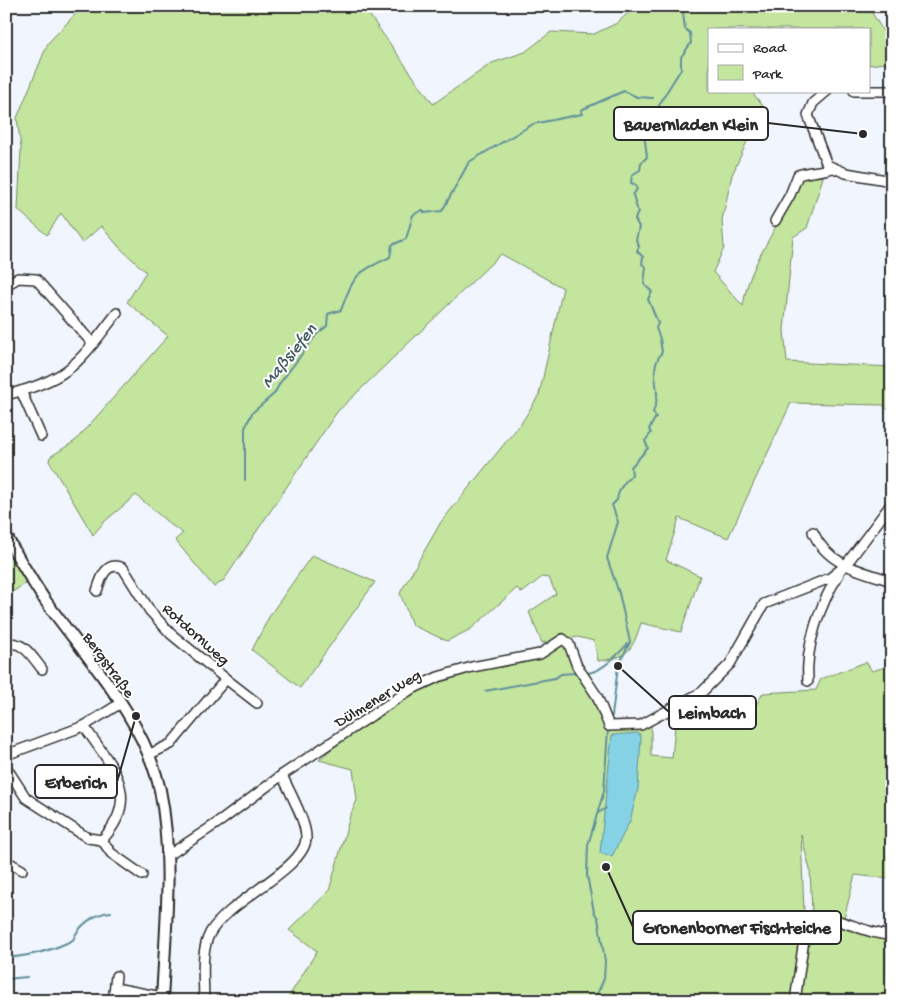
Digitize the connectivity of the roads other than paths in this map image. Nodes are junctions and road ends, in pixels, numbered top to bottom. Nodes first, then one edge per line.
1 (870, 91) edge
2 (892, 91) edge
3 (826, 92) edge
4 (832, 168) junction
5 (892, 181) edge
6 (775, 221) dead end
7 (6, 285) edge
8 (117, 313) dead end
9 (93, 344) junction
10 (21, 391) junction
11 (6, 395) edge
12 (41, 436) dead end
13 (892, 503) edge
14 (813, 532) dead end
15 (6, 536) edge
16 (845, 566) junction
17 (892, 581) edge
18 (97, 591) dead end
19 (6, 645) edge
20 (42, 669) dead end
21 (226, 679) junction
22 (808, 681) dead end
23 (121, 703) junction
24 (257, 703) dead end
25 (84, 726) junction
26 (6, 755) edge
27 (148, 755) junction
28 (6, 767) edge
29 (282, 775) junction
30 (102, 840) junction
31 (166, 854) junction
32 (6, 861) edge
33 (22, 870) dead end
34 (142, 876) dead end
35 (892, 935) edge
36 (116, 976) dead end
37 (115, 988) junction
38 (162, 999) edge
39 (113, 1001) edge
40 (204, 1001) edge
41 (795, 1001) edge

1 - 2 street
3 - 4 street
4 - 5 street
4 - 6 street
7 - 9 street
8 - 9 street
9 - 10 street
10 - 11 street
10 - 12 street
13 - 16 street
14 - 16 street
15 - 23 street, Bergstraße
16 - 17 street
16 - 22 street
16 - 29 street, Dülmener Weg
18 - 21 street, Rotdornweg
19 - 20 street
21 - 24 street
21 - 27 street
23 - 25 street
23 - 27 street, Bergstraße
25 - 26 street
25 - 30 street
27 - 31 street, Bergstraße
28 - 30 street
29 - 31 street, Dülmener Weg
29 - 40 street
30 - 34 street
31 - 38 street, Bergstraße
32 - 33 street
35 - 41 street
36 - 37 street
37 - 38 street
37 - 39 street

